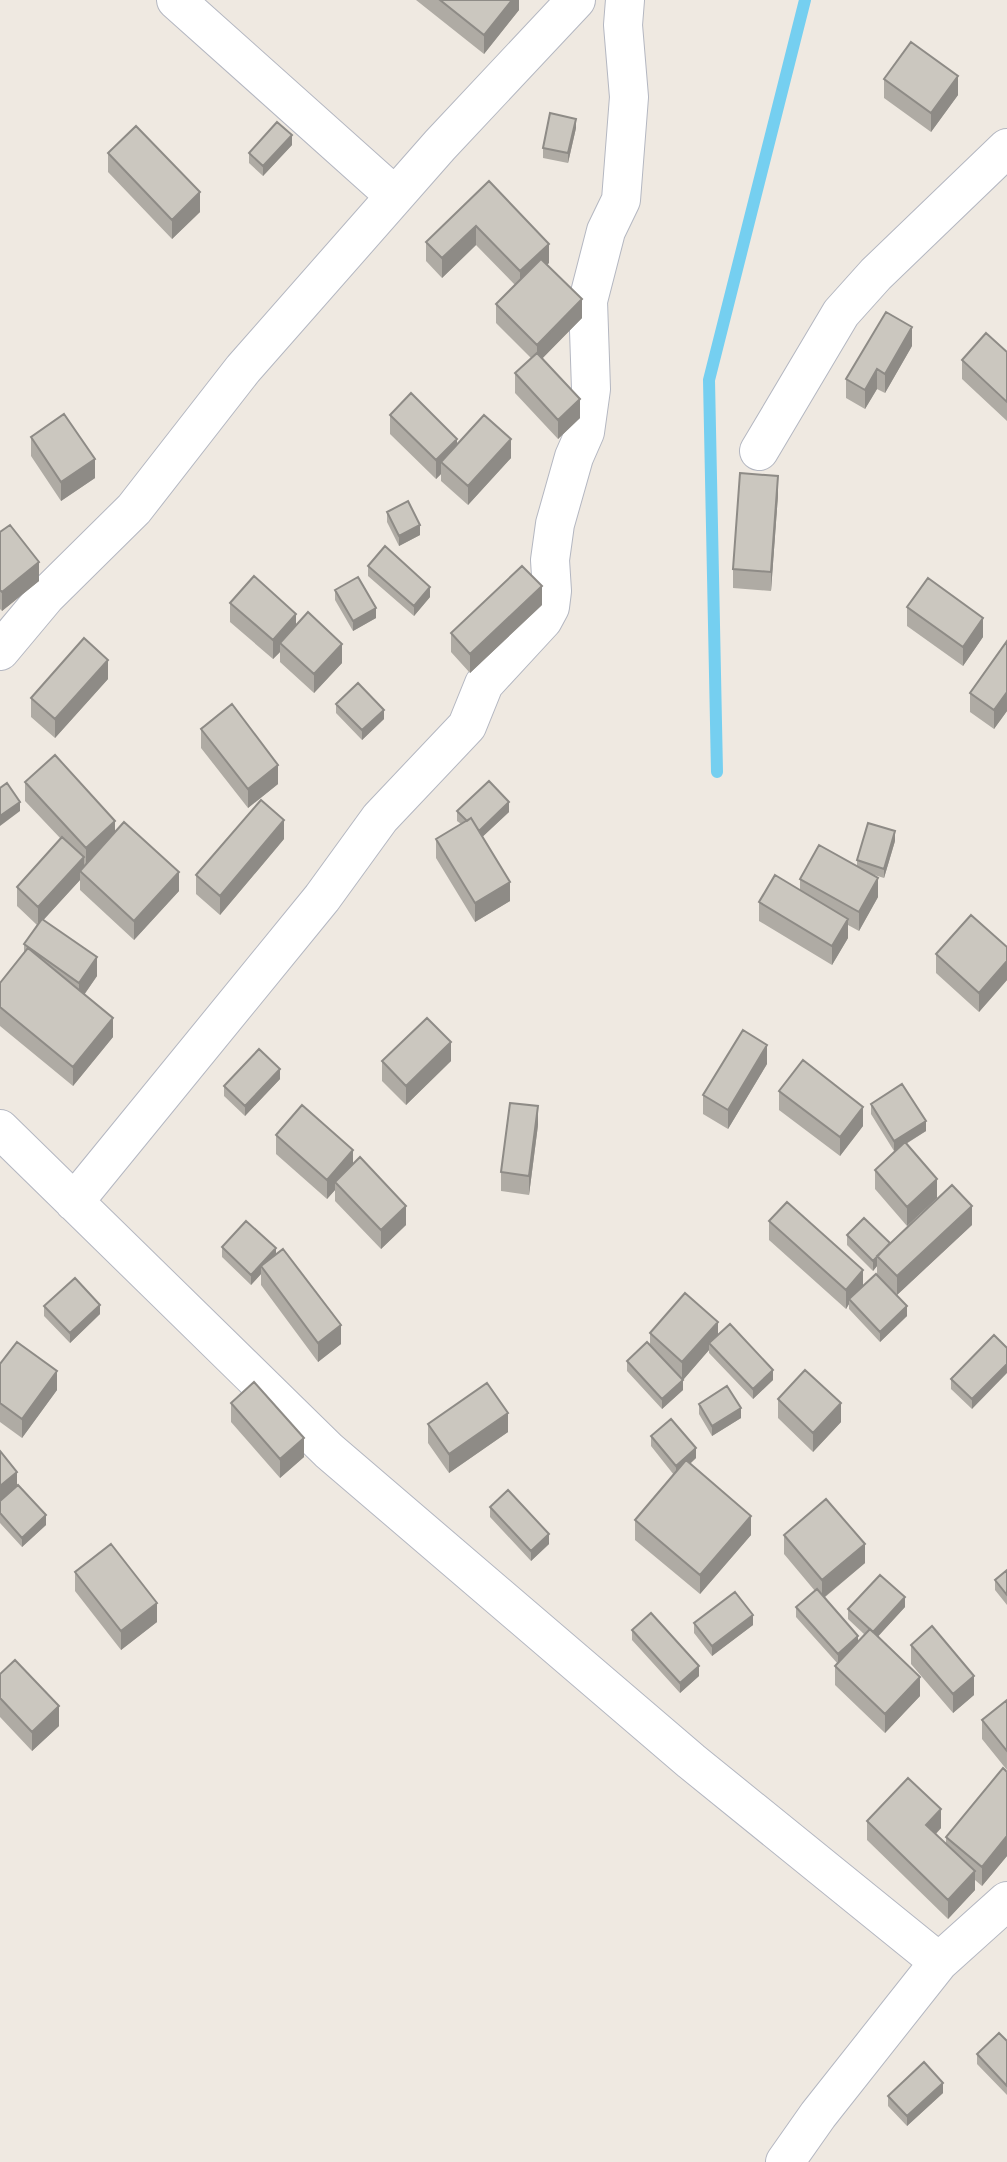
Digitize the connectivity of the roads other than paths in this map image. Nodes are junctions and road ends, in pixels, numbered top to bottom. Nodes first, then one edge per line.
1 (176, 0) edge
2 (576, 0) edge
3 (625, 0) edge
4 (1007, 148) edge
5 (395, 196) junction
6 (759, 450) dead end
7 (0, 651) edge
8 (0, 1129) edge
9 (74, 1202) junction
10 (1007, 1901) edge
11 (939, 1962) junction
12 (785, 2162) edge

1 - 5 street
2 - 5 street
3 - 9 street
4 - 6 street
5 - 7 street
8 - 9 street
9 - 11 street
10 - 11 street
11 - 12 street

